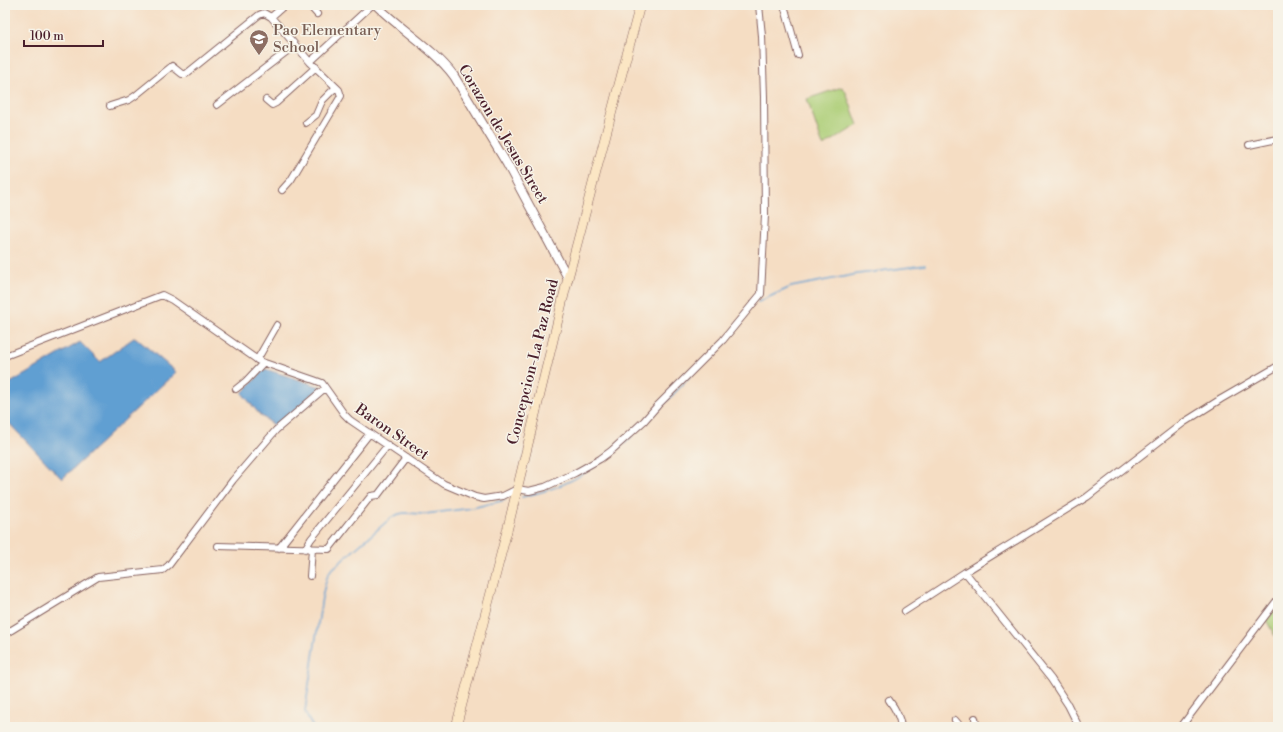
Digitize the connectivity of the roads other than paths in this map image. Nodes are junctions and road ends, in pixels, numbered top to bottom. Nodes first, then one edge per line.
1 (285, 5) edge
2 (309, 5) edge
3 (372, 5) edge
4 (376, 5) edge
5 (640, 5) edge
6 (759, 5) edge
7 (784, 5) edge
8 (316, 14) dead end
9 (271, 17) junction
10 (295, 45) junction
11 (798, 55) dead end
12 (310, 62) junction
13 (316, 67) junction
14 (336, 87) junction
15 (266, 100) dead end
16 (217, 105) dead end
17 (110, 106) dead end
18 (306, 123) dead end
19 (1278, 139) edge
20 (1249, 145) dead end
21 (282, 190) dead end
22 (568, 278) junction
23 (278, 325) dead end
24 (5, 356) edge
25 (260, 361) junction
26 (1278, 366) edge
27 (325, 388) junction
28 (236, 389) dead end
29 (370, 433) junction
30 (388, 445) junction
31 (406, 458) junction
32 (517, 489) junction
33 (218, 546) dead end
34 (279, 548) junction
35 (305, 549) junction
36 (312, 549) junction
37 (965, 572) junction
38 (310, 576) dead end
39 (1278, 599) edge
40 (905, 611) dead end
41 (5, 634) edge
42 (889, 700) dead end
43 (975, 718) dead end
44 (955, 720) dead end
45 (456, 727) edge
46 (901, 727) edge
47 (961, 727) edge
48 (973, 727) edge
49 (1079, 727) edge
50 (1181, 727) edge

1 - 9 street
2 - 8 street
3 - 12 street
4 - 22 street, Corazon de Jesus Street
5 - 22 main road, Concepcion-La Paz Road
6 - 32 street
7 - 11 street
9 - 10 street
9 - 17 street
10 - 12 street
10 - 16 street
12 - 13 street
13 - 14 street
13 - 15 street
14 - 18 street
14 - 21 street
19 - 20 street
22 - 32 main road, Concepcion-La Paz Road
23 - 25 street
24 - 25 street, Baron Street
25 - 27 street, Baron Street
25 - 28 street
26 - 37 street
27 - 29 street, Baron Street
27 - 41 street
29 - 30 street, Baron Street
29 - 34 street
30 - 31 street, Baron Street
30 - 35 street
31 - 32 street, Baron Street
31 - 36 street
32 - 45 main road, Concepcion-La Paz Road
33 - 34 street
34 - 35 street
35 - 36 street
36 - 38 street
37 - 40 street
37 - 49 street
39 - 50 street
42 - 46 street
43 - 48 street
44 - 47 street

